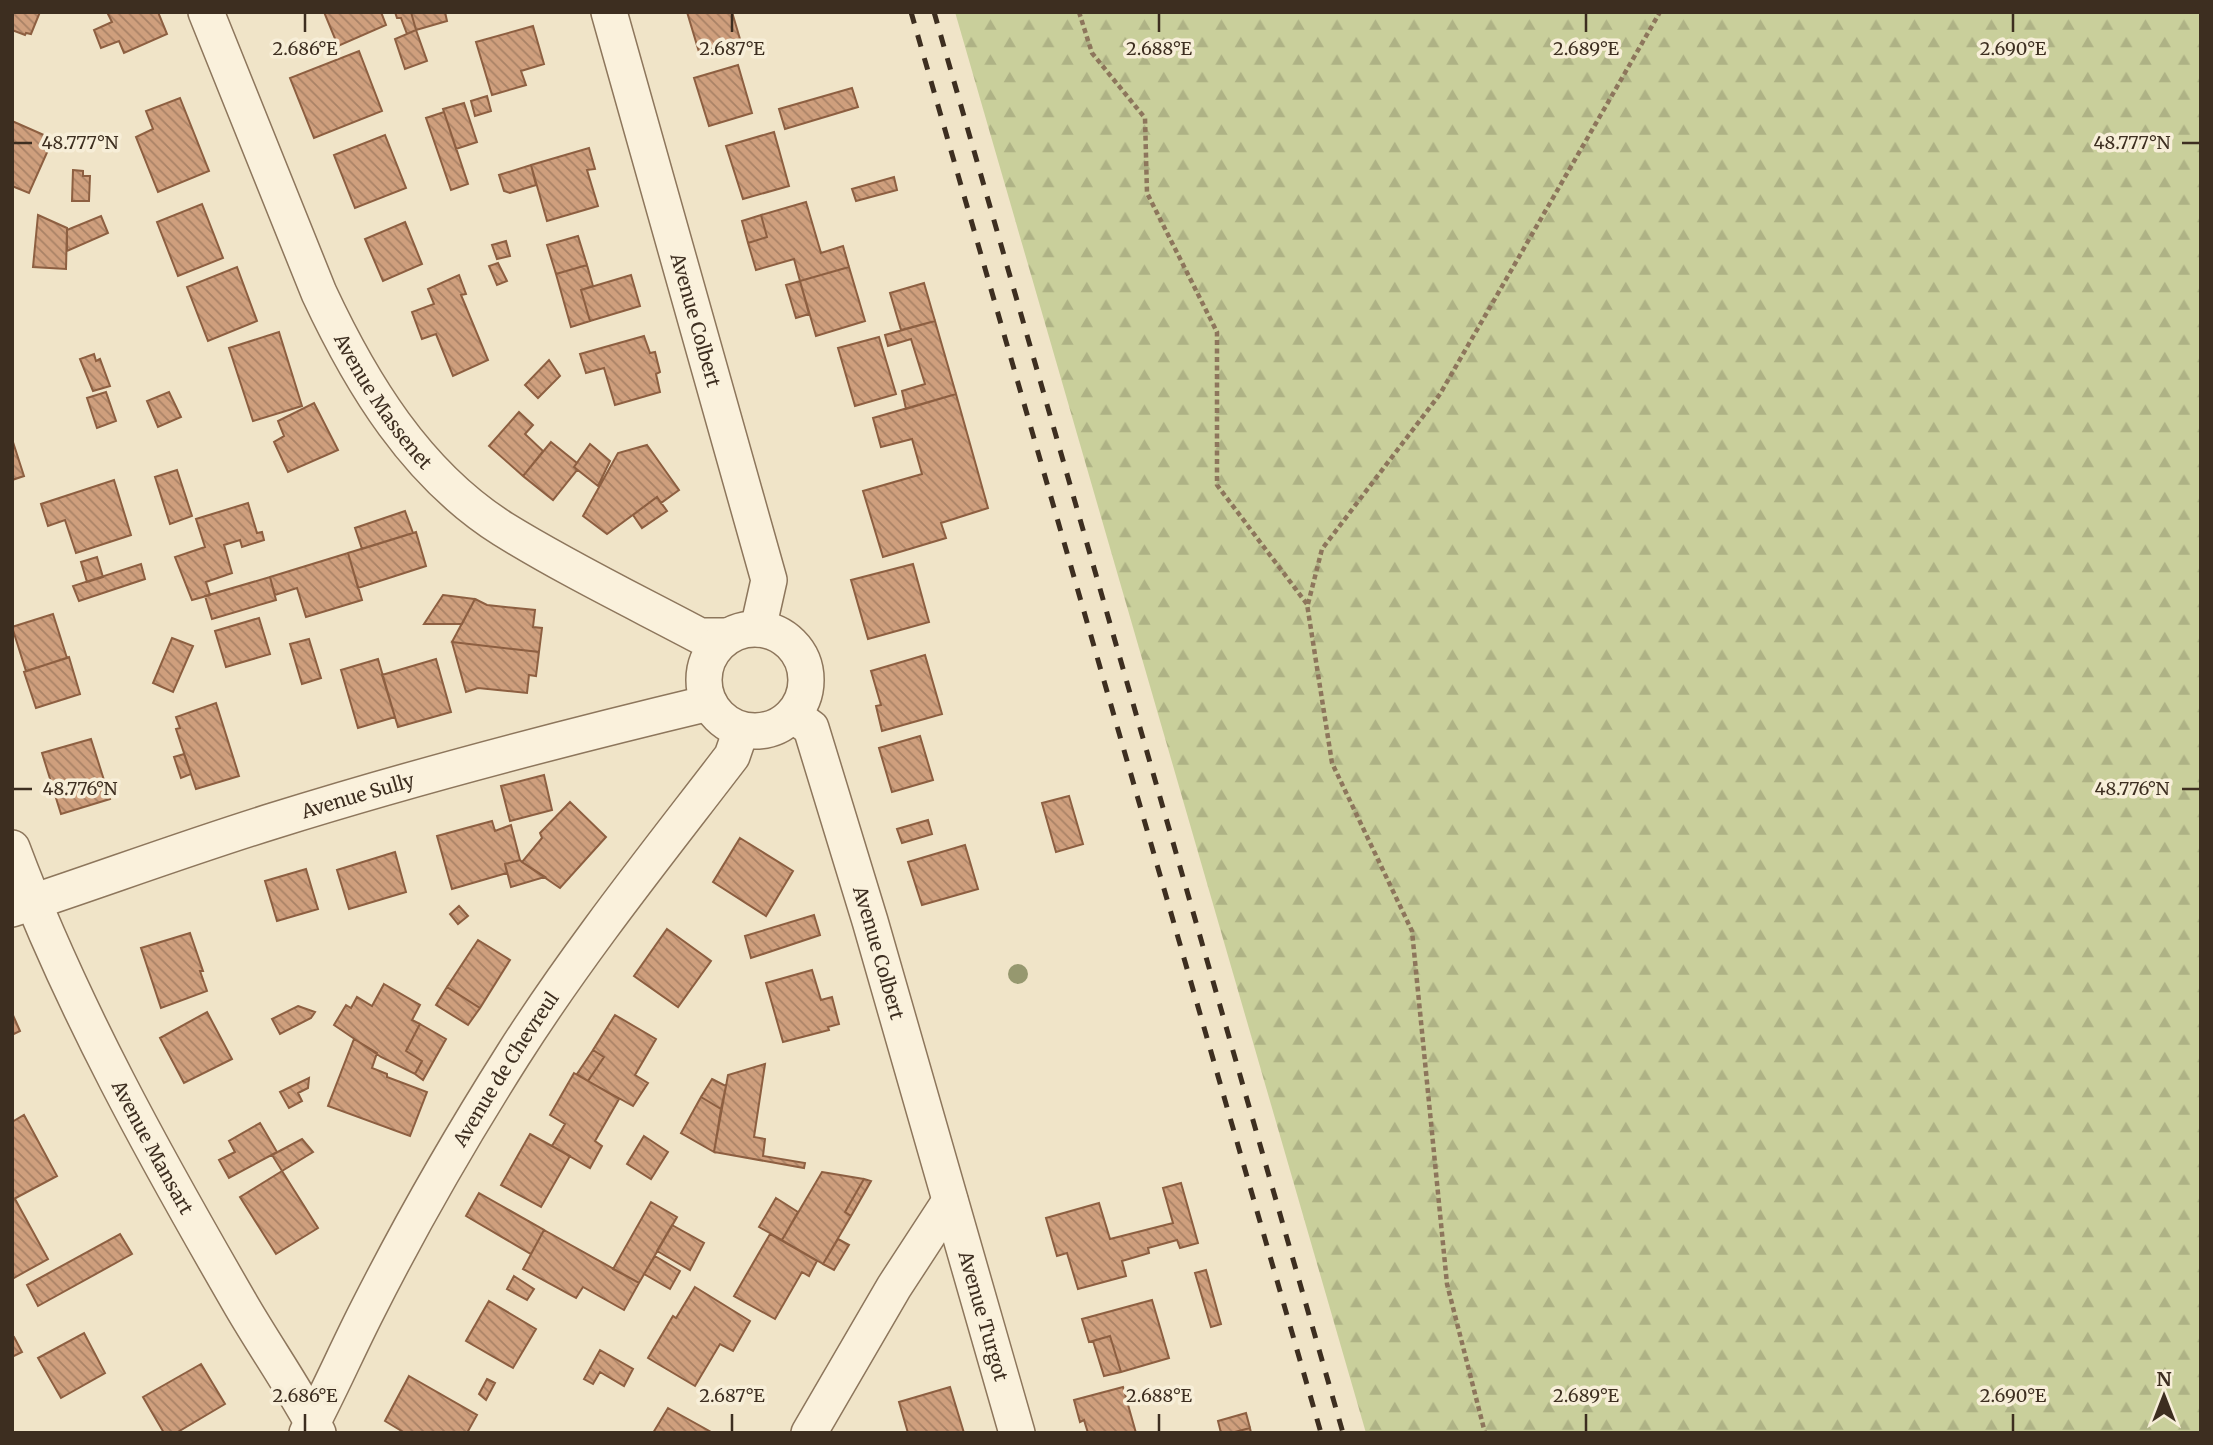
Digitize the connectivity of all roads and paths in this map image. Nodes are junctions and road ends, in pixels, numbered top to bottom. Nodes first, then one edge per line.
1 (206, 12) edge
2 (609, 12) edge
3 (1079, 12) edge
4 (1660, 12) edge
5 (1307, 604) junction
6 (743, 632) junction
7 (709, 703) junction
8 (793, 715) junction
9 (741, 730) junction
10 (12, 848) edge
11 (22, 906) edge
12 (950, 1201) junction
13 (313, 1429) edge
14 (809, 1433) edge
15 (1017, 1433) edge
16 (1485, 1433) edge

1 - 6 street, Avenue Massenet
2 - 6 street, Avenue Colbert
3 - 5 path
4 - 5 path
5 - 16 path
6 - 7 street
6 - 8 street
7 - 9 street
7 - 11 street, Avenue Sully
8 - 9 street
8 - 12 street, Avenue Colbert
9 - 13 street, Avenue de Chevreul
10 - 11 street, Avenue Mansart
11 - 13 street, Avenue Mansart
12 - 14 street
12 - 15 street, Avenue Turgot

